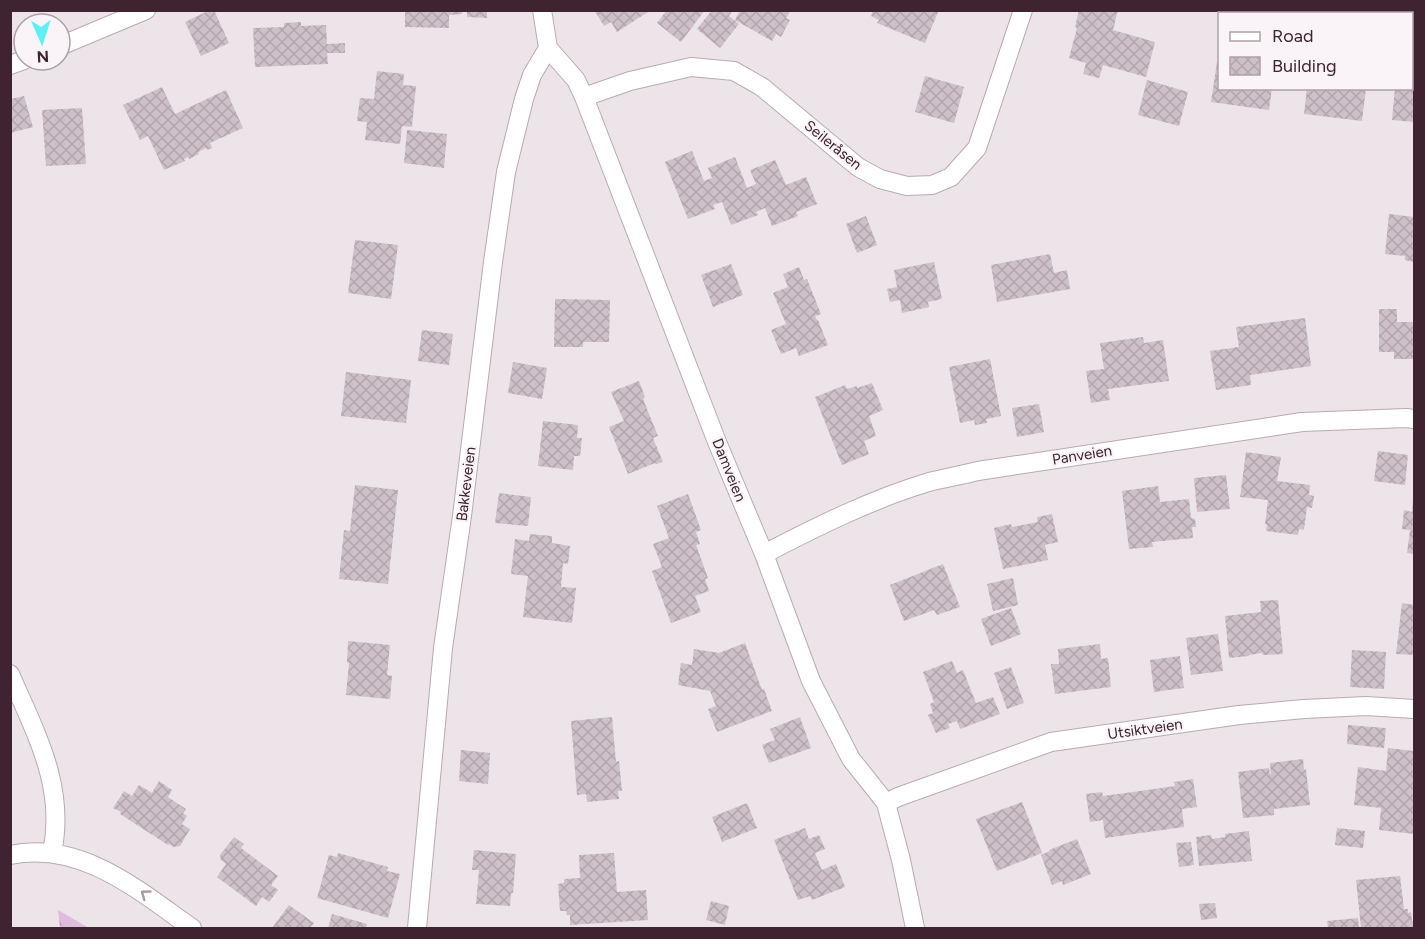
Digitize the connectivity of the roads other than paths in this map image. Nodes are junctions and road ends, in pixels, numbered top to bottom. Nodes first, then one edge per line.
1 (146, 10) edge
2 (542, 10) edge
3 (1023, 10) edge
4 (72, 41) edge
5 (548, 48) junction
6 (584, 97) junction
7 (1414, 419) edge
8 (764, 554) junction
9 (10, 674) edge
10 (1414, 709) edge
11 (886, 803) junction
12 (52, 853) junction
13 (10, 855) edge
14 (192, 928) edge
15 (417, 928) edge
16 (915, 928) edge

1 - 4 street
2 - 5 street
3 - 6 street, Seileråsen
5 - 6 street, Damveien
5 - 15 street, Bakkeveien
6 - 8 street, Damveien
7 - 8 street, Panveien
8 - 11 street, Damveien
9 - 12 street
10 - 11 street, Utsiktveien
11 - 16 street, Damveien
12 - 13 street
14 -> 12 street

